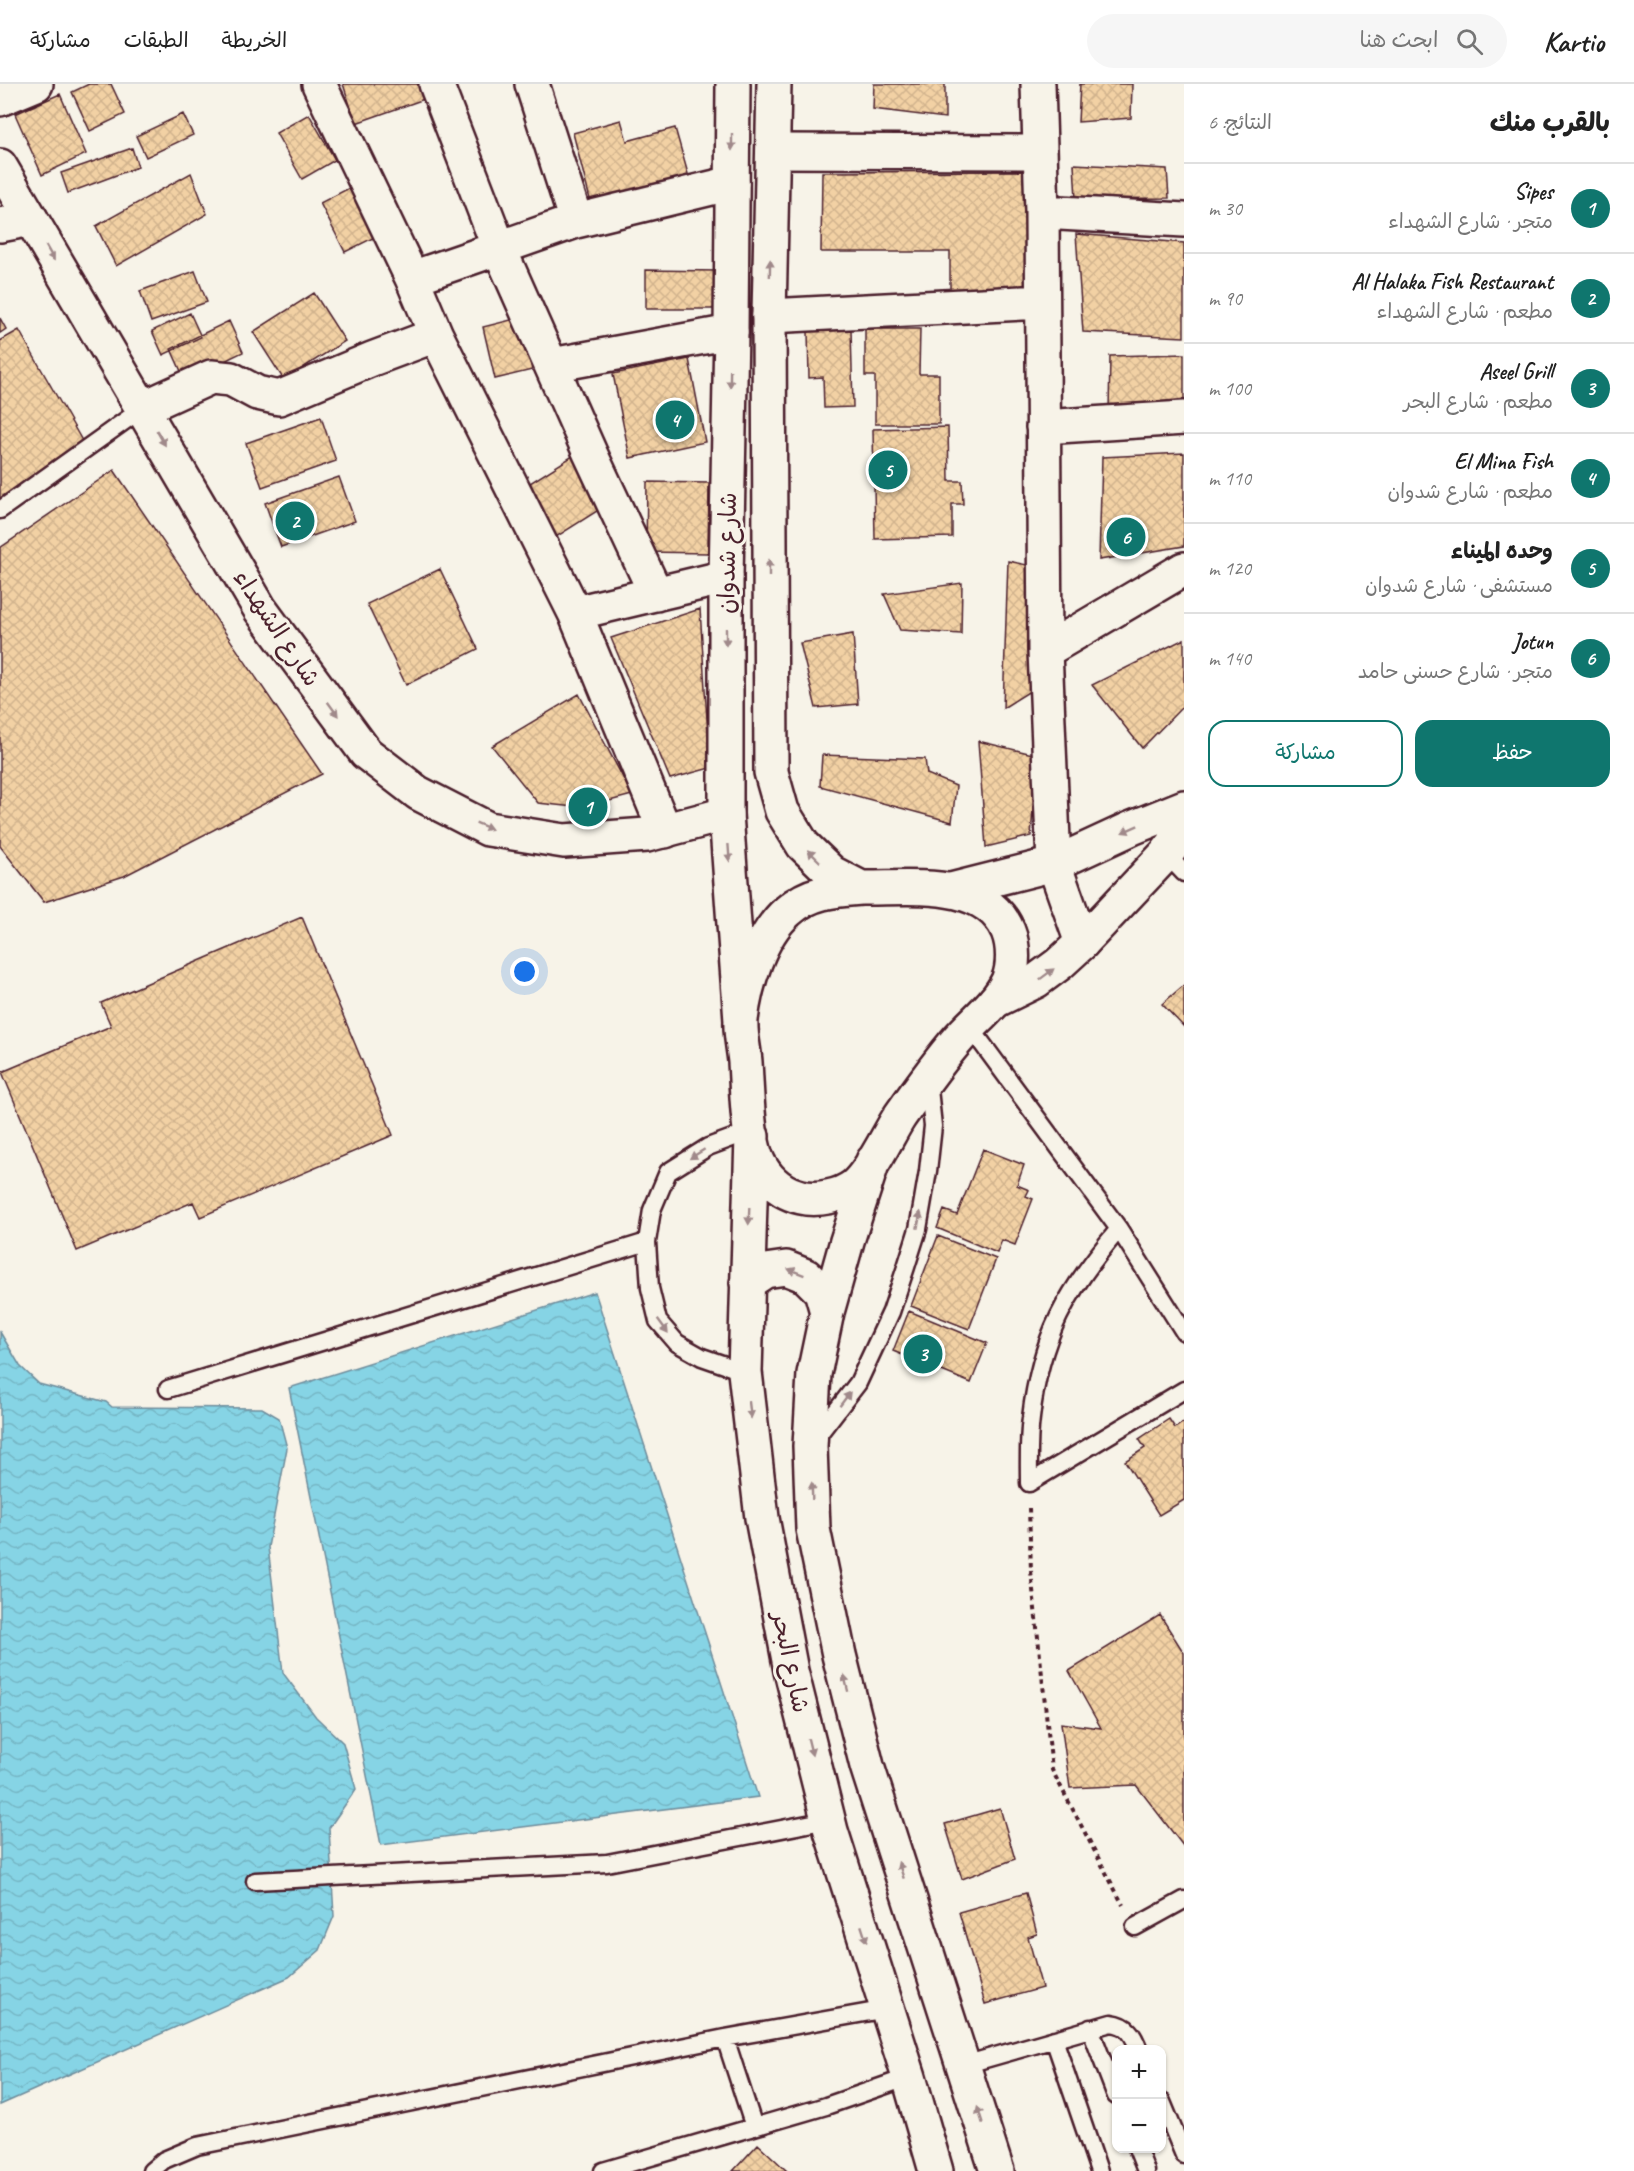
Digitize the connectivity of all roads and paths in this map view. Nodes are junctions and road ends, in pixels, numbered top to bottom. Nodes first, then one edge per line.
1 (36, 84) edge
2 (319, 84) edge
3 (436, 84) edge
4 (532, 84) edge
5 (733, 84) edge
6 (774, 84) edge
7 (1038, 84) edge
8 (0, 99) edge
9 (773, 151) junction
10 (1040, 152) junction
11 (0, 166) edge
12 (732, 183) junction
13 (1041, 212) junction
14 (1184, 220) edge
15 (576, 221) junction
16 (15, 222) edge
17 (499, 248) junction
18 (412, 278) junction
19 (1042, 302) junction
20 (769, 316) junction
21 (731, 332) junction
22 (436, 335) junction
23 (552, 364) junction
24 (143, 408) junction
25 (1184, 418) edge
26 (1043, 427) junction
27 (0, 510) edge
28 (1184, 569) edge
29 (726, 577) junction
30 (656, 594) junction
31 (575, 613) junction
32 (1045, 651) junction
33 (1184, 807) edge
34 (726, 814) junction
35 (664, 831) junction
36 (1178, 853) edge
37 (1054, 864) junction
38 (861, 888) junction
39 (951, 890) junction
40 (1083, 943) junction
41 (995, 1001) junction
42 (741, 1022) junction
43 (970, 1027) junction
44 (928, 1077) junction
45 (752, 1134) junction
46 (873, 1161) junction
47 (1119, 1228) junction
48 (647, 1242) junction
49 (747, 1283) junction
50 (827, 1312) junction
51 (1184, 1332) edge
52 (746, 1372) junction
53 (168, 1389) dead end
54 (1184, 1390) edge
55 (810, 1446) junction
56 (1029, 1483) junction
57 (828, 1820) junction
58 (255, 1881) dead end
59 (1184, 1900) edge
60 (1135, 1927) joint
61 (887, 2009) junction
62 (1090, 2028) junction
63 (725, 2038) junction
64 (1054, 2039) junction
65 (1137, 2045) edge
66 (964, 2065) junction
67 (909, 2077) junction
68 (1112, 2086) edge
69 (1166, 2114) edge
70 (754, 2127) junction
71 (1139, 2153) edge
72 (1184, 2155) edge
73 (151, 2171) edge
74 (603, 2171) edge
75 (936, 2171) edge
76 (997, 2171) edge
77 (1099, 2171) edge
78 (1146, 2171) edge

1 - 8 street
2 - 18 street
3 - 17 street
4 - 15 street
5 -> 12 street, شارع شدوان
6 - 9 street, شارع شدوان
7 - 10 street
9 - 10 street
20 -> 9 street, شارع شدوان
10 - 13 street
11 - 16 street, شارع الشهداء
12 - 15 street
12 - 21 street, شارع شدوان
13 - 14 street
13 - 19 street
15 - 17 street
16 -> 24 street, شارع الشهداء
17 - 18 street
17 - 23 street
18 - 22 street
19 - 20 street
19 - 26 street
38 -> 20 street, شارع شدوان
21 - 23 street
21 -> 29 street, شارع شدوان
22 - 24 street
22 - 31 street
23 - 30 street
24 - 27 lane
24 -> 35 street, شارع الشهداء
25 - 26 street
26 - 32 street
28 - 32 street
29 - 30 street
29 -> 34 street, شارع شدوان
30 - 31 street
31 - 35 street
32 - 37 street
33 -> 37 street
34 - 35 street, شارع الشهداء
34 -> 42 street, شارع شدوان
36 - 40 street
37 - 39 street
37 - 40 street
38 - 39 street
38 - 42 street
39 - 41 street
41 -> 40 street
41 - 43 street
42 - 45 street, شارع شدوان
43 - 44 street
43 - 47 lane
44 - 46 street
55 -> 44 lane
45 - 46 street
45 -> 48 lane
45 -> 49 street, شارع البحر
46 - 50 street, شارع البحر
47 - 51 lane
47 - 56 lane
48 -> 52 lane
48 - 53 lane
50 -> 49 street
49 - 52 street, شارع البحر
50 - 55 street, شارع البحر
52 -> 57 street, شارع البحر
54 - 56 lane
66 -> 55 street, شارع البحر
56 - 60 path
57 - 58 lane
57 -> 61 street, شارع البحر
59 - 60 lane
61 - 63 lane
61 - 67 street, شارع البحر
62 - 64 lane
62 - 65 lane
62 - 68 lane
63 - 70 lane
63 - 73 lane
64 - 66 lane
64 - 77 lane
76 -> 66 street, شارع البحر
67 - 70 lane
67 - 75 street, شارع البحر
69 - 72 lane
70 - 74 lane
71 - 78 lane

